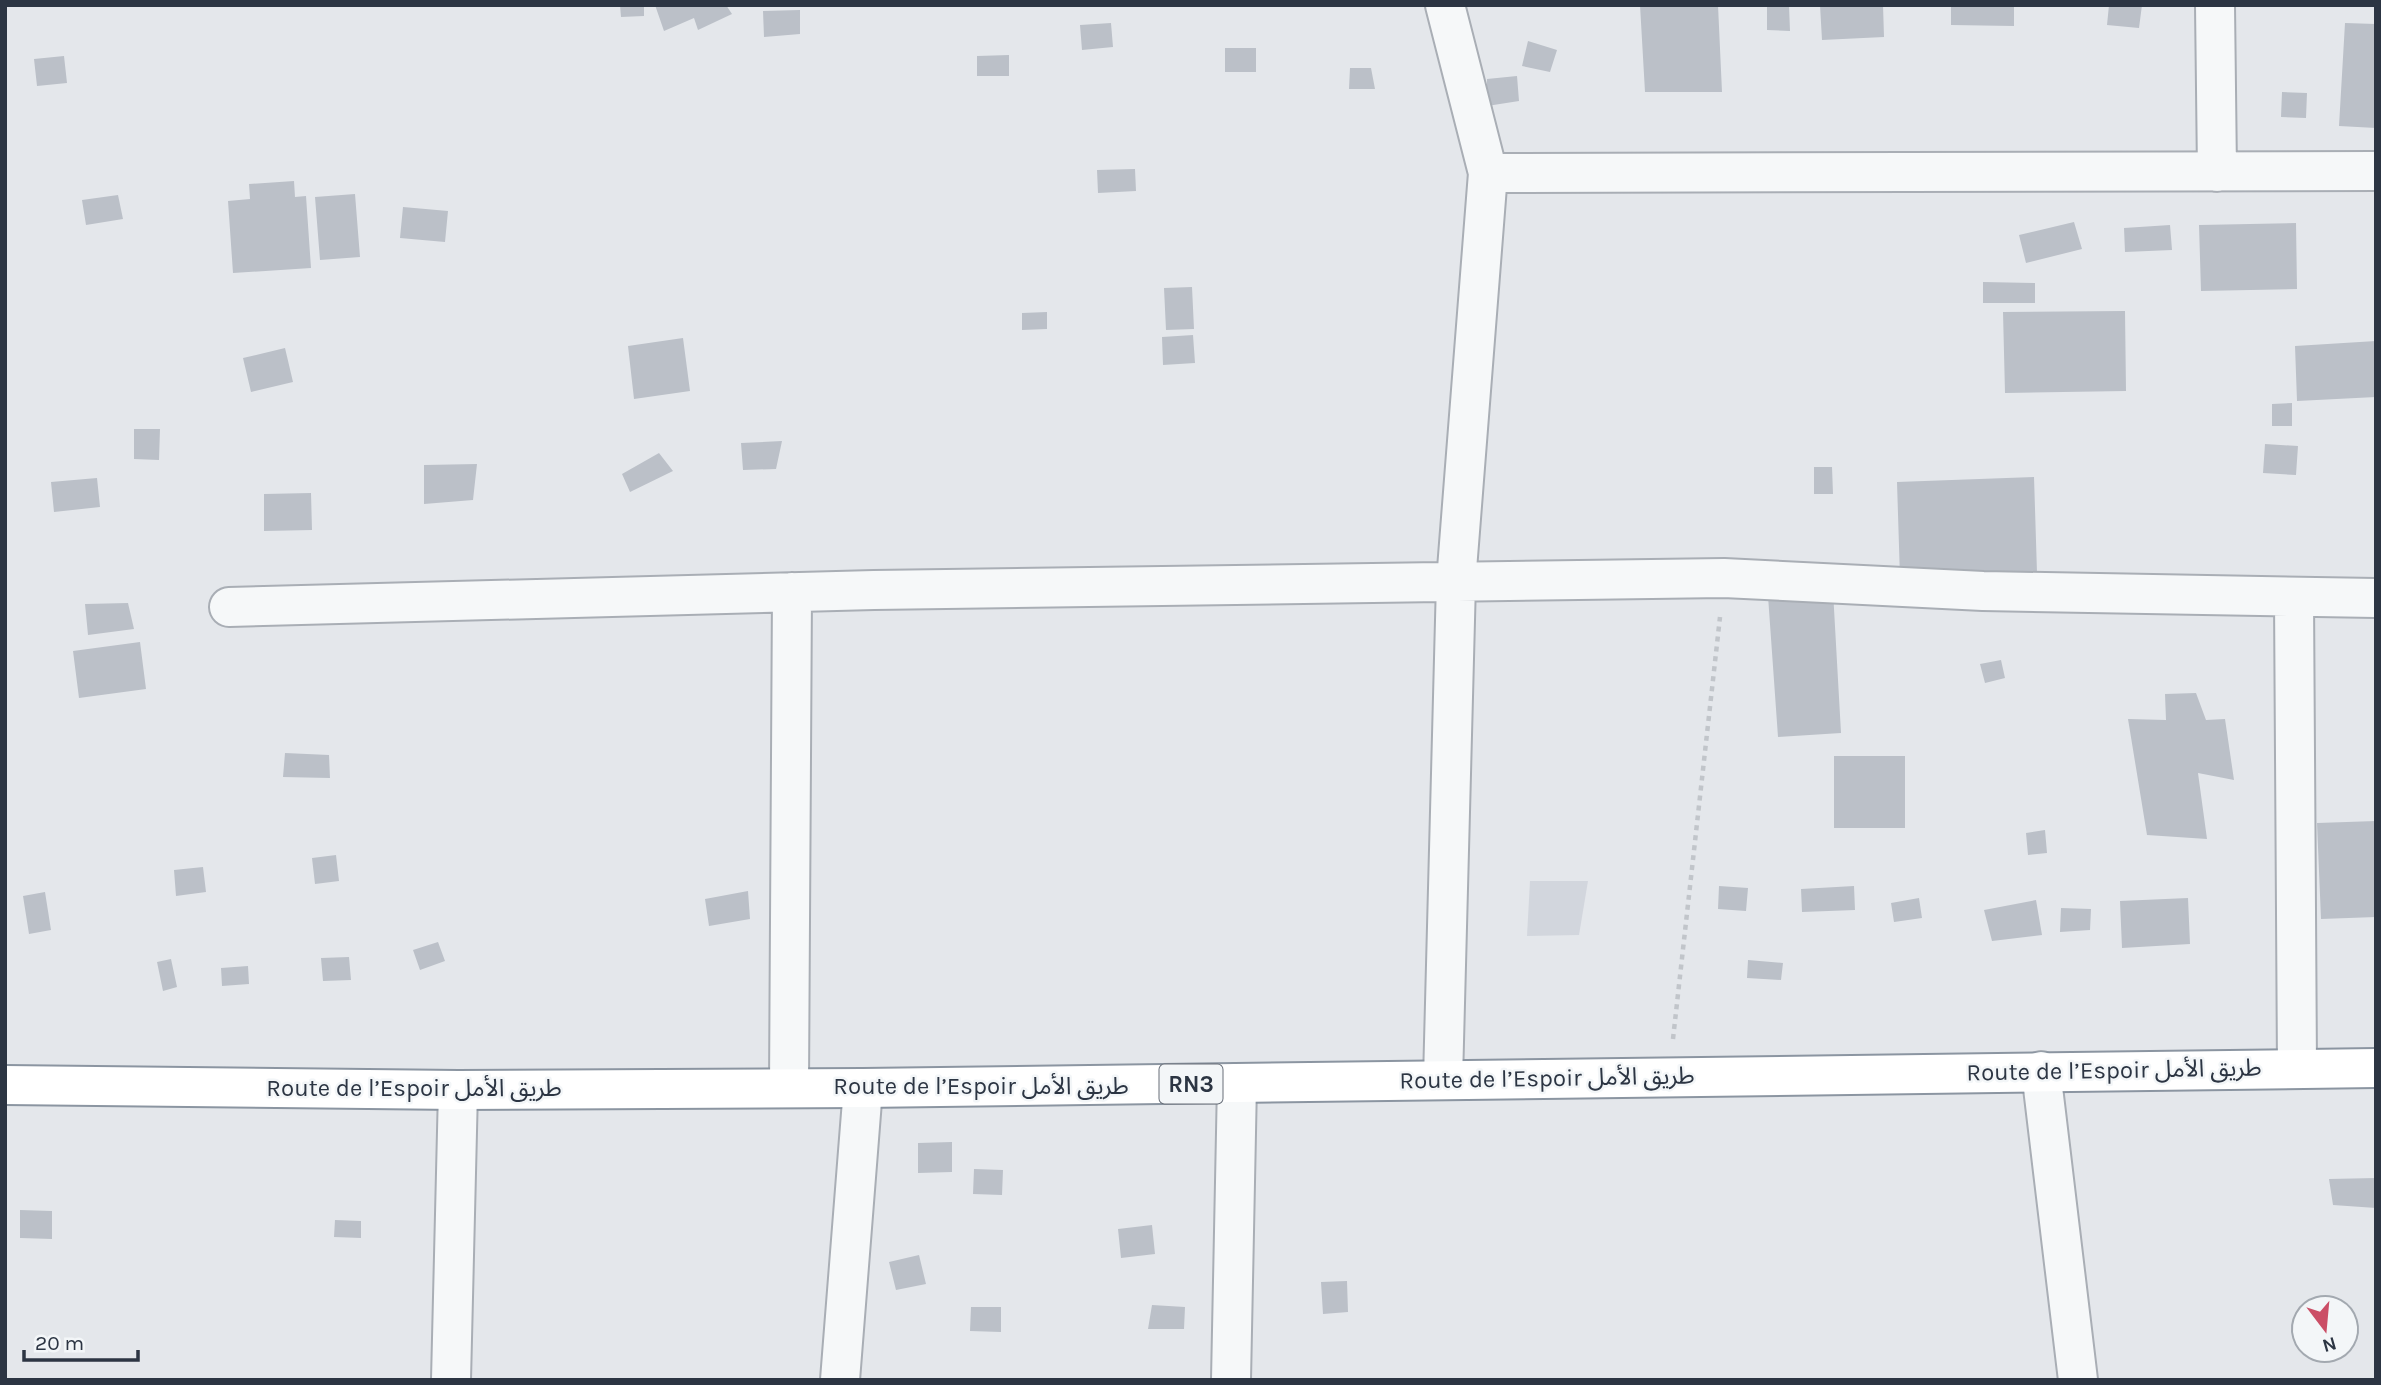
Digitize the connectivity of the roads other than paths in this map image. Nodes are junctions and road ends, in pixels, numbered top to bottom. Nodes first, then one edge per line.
1 (1445, 5) edge
2 (2215, 5) edge
3 (2376, 171) edge
4 (2217, 172) junction
5 (1488, 173) junction
6 (1456, 582) junction
7 (792, 592) junction
8 (2294, 598) junction
9 (2376, 598) edge
10 (229, 607) dead end
11 (2297, 1068) junction
12 (2376, 1068) edge
13 (2041, 1071) junction
14 (1443, 1080) junction
15 (1237, 1083) junction
16 (5, 1085) edge
17 (789, 1086) junction
18 (863, 1088) junction
19 (458, 1090) junction
20 (451, 1380) edge
21 (840, 1380) edge
22 (1230, 1380) edge
23 (2078, 1380) edge

1 - 5 street
2 - 4 street
3 - 4 street
4 - 5 street
5 - 6 street
6 - 7 street
6 - 8 street
6 - 14 street
7 - 10 street
7 - 17 street
8 - 9 street
8 - 11 street
11 - 12 highway, Route de l’Espoir طريق الأمل / RN3
11 - 13 highway, Route de l’Espoir طريق الأمل / RN3
13 - 14 highway, Route de l’Espoir طريق الأمل / RN3
13 - 23 street
14 - 15 highway, Route de l’Espoir طريق الأمل / RN3
15 - 18 highway, Route de l’Espoir طريق الأمل / RN3
15 - 22 street
16 - 19 highway, Route de l’Espoir طريق الأمل / RN3
17 - 18 highway, Route de l’Espoir طريق الأمل / RN3
17 - 19 highway, Route de l’Espoir طريق الأمل / RN3
18 - 21 street
19 - 20 street

